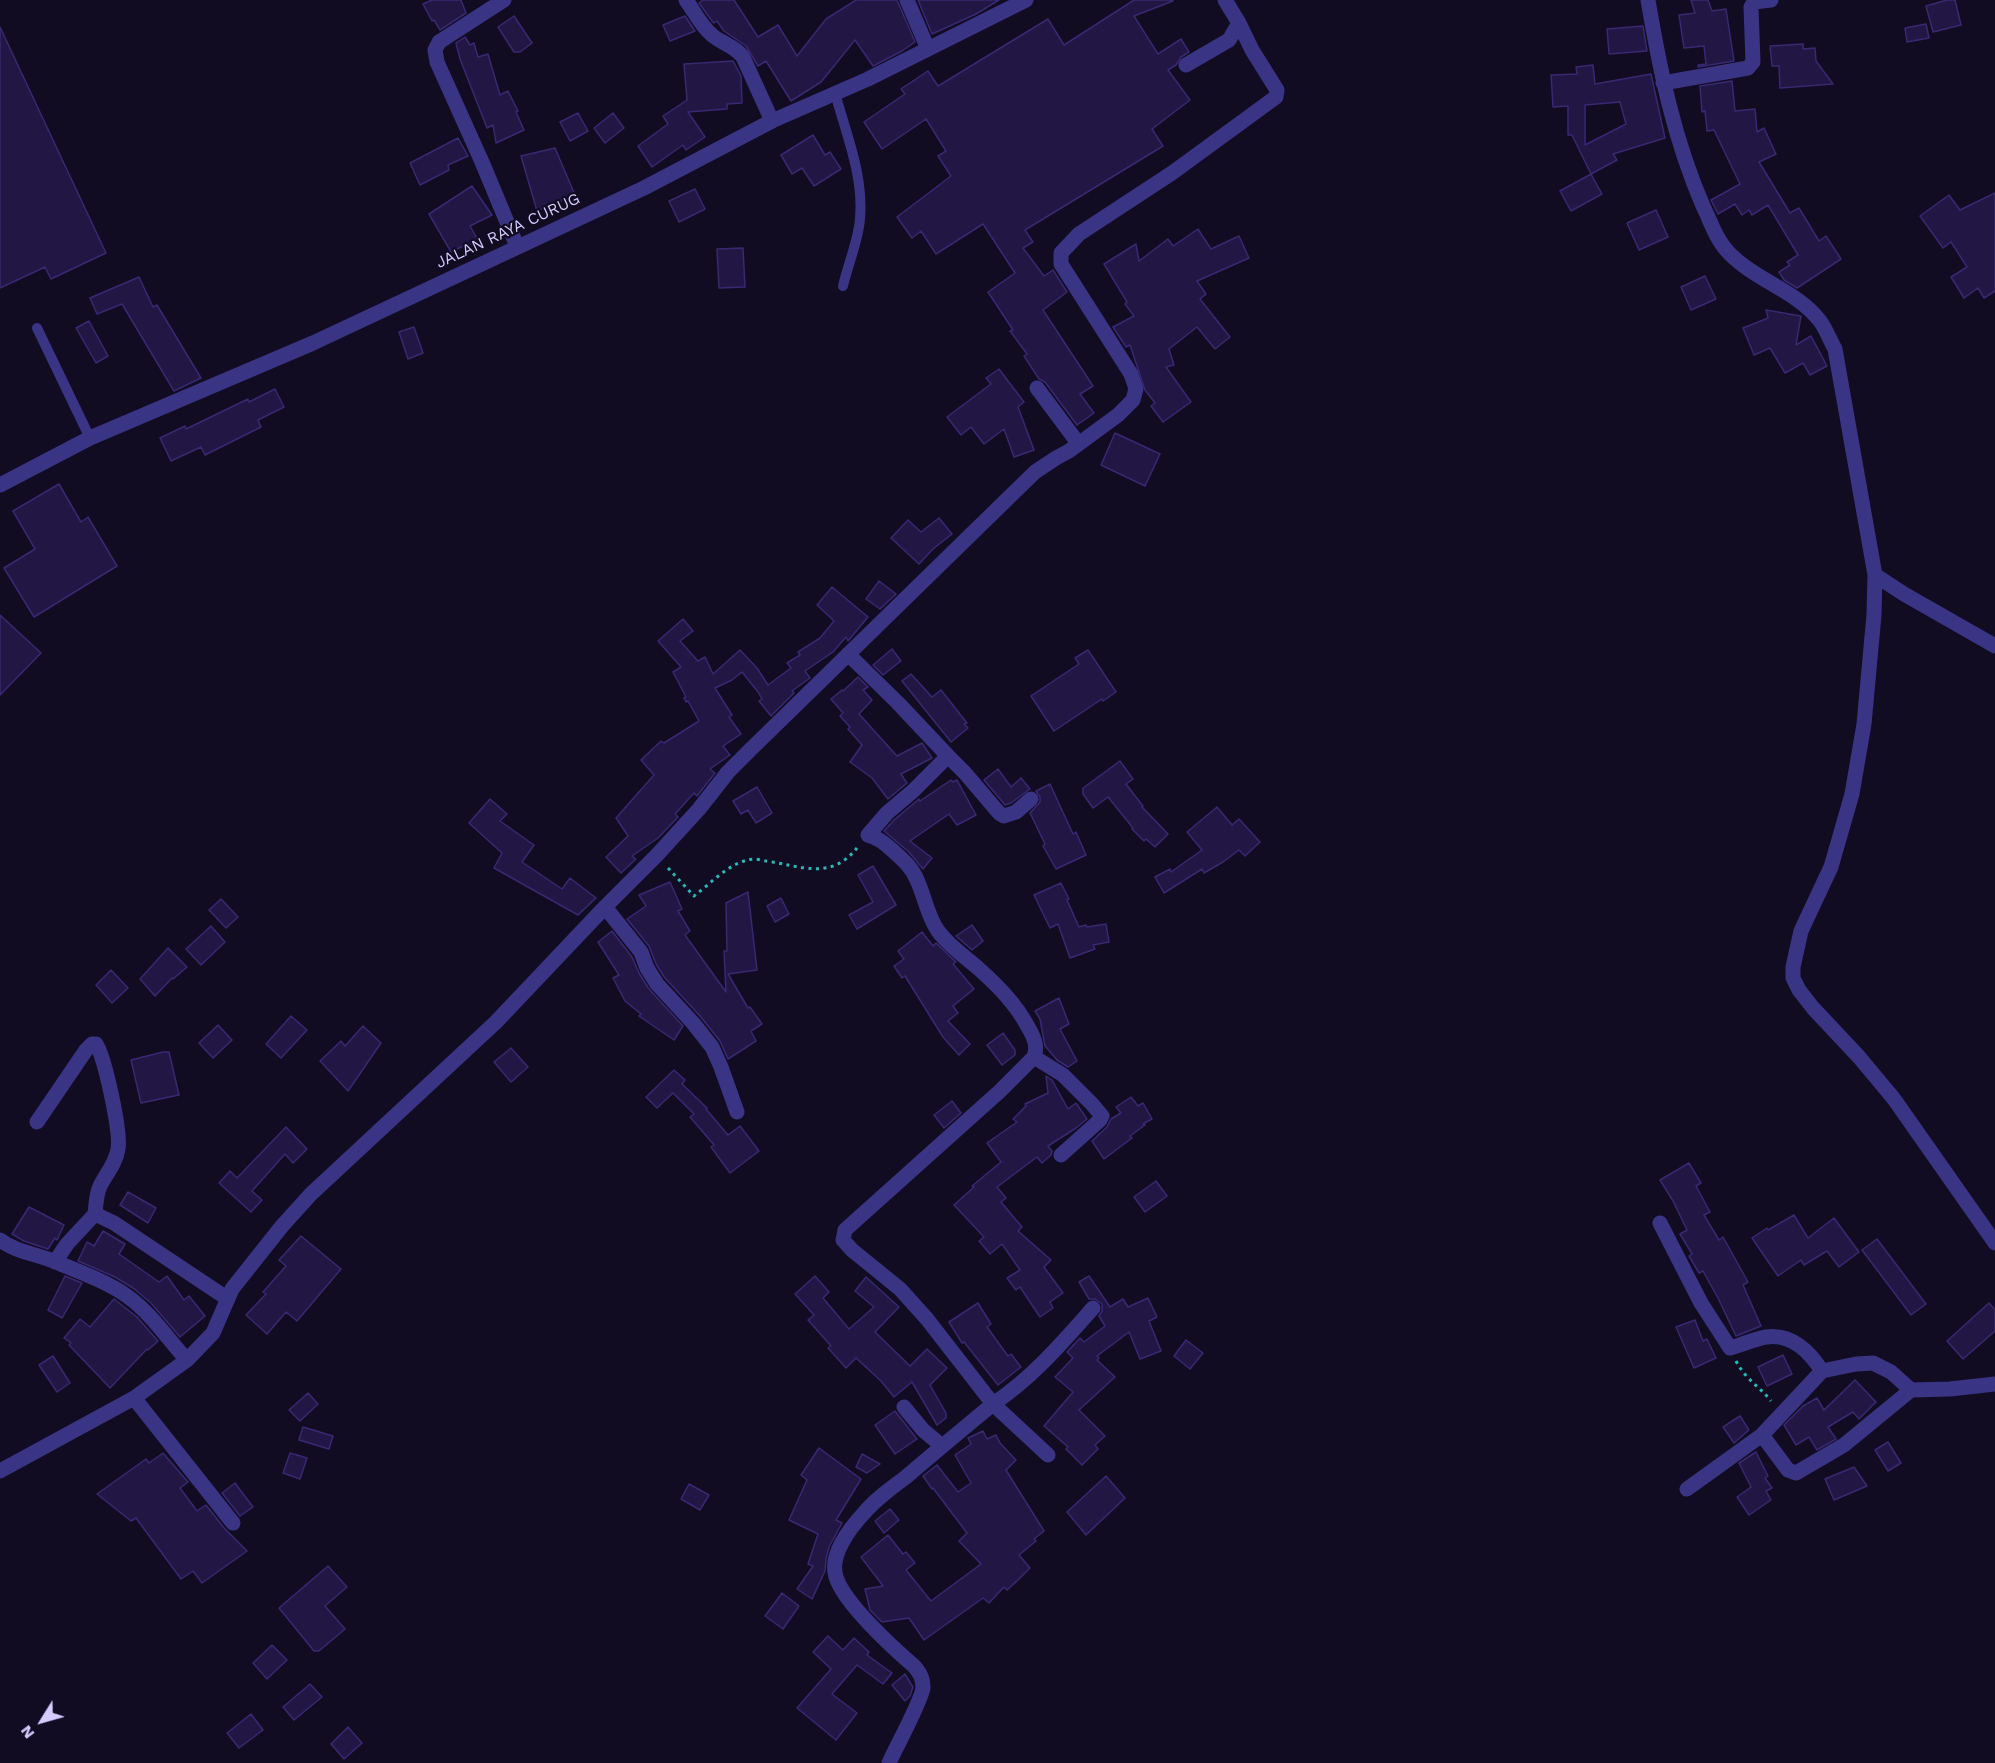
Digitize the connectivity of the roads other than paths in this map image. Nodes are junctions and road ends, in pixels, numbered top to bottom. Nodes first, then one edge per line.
1 (504, 0) edge
2 (686, 0) edge
3 (907, 0) edge
4 (1026, 0) edge
5 (1225, 0) edge
6 (1648, 0) edge
7 (1771, 0) edge
8 (1239, 24) junction
9 (928, 49) junction
10 (1186, 64) dead end
11 (1664, 83) junction
12 (835, 93) junction
13 (772, 121) junction
14 (517, 246) junction
15 (843, 286) dead end
16 (37, 328) dead end
17 (1037, 388) dead end
18 (90, 438) junction
19 (1078, 443) junction
20 (0, 485) edge
21 (1875, 575) junction
22 (1995, 646) edge
23 (848, 654) junction
24 (948, 756) junction
25 (1031, 799) dead end
26 (605, 907) junction
27 (1034, 1057) junction
28 (737, 1112) dead end
29 (37, 1122) dead end
30 (1061, 1155) dead end
31 (95, 1214) junction
32 (1660, 1223) dead end
33 (0, 1240) edge
34 (1995, 1243) edge
35 (55, 1262) junction
36 (228, 1299) junction
37 (1093, 1308) dead end
38 (187, 1360) junction
39 (1822, 1371) junction
40 (1995, 1384) edge
41 (1911, 1390) junction
42 (134, 1398) junction
43 (993, 1404) junction
44 (904, 1407) dead end
45 (1762, 1435) junction
46 (942, 1446) junction
47 (1048, 1455) dead end
48 (0, 1471) edge
49 (1687, 1489) dead end
50 (233, 1523) dead end
51 (889, 1763) edge

1 - 14 street
2 - 13 street
3 - 9 street
4 - 9 street, JALAN RAYA CURUG
5 - 8 street
6 - 11 street
7 - 11 street
8 - 10 street
8 - 19 street
9 - 12 street, JALAN RAYA CURUG
11 - 21 street
12 - 13 street, JALAN RAYA CURUG
12 - 15 lane
13 - 14 street, JALAN RAYA CURUG
14 - 18 street, JALAN RAYA CURUG
16 - 18 lane
17 - 19 street
18 - 20 street, JALAN RAYA CURUG
19 - 23 street
21 - 22 street
21 - 34 street
23 - 24 street
23 - 26 street
24 - 25 street
24 - 27 street
26 - 28 street
26 - 36 street
27 - 30 street
27 - 43 street
29 - 31 street
31 - 35 street
31 - 36 street
32 - 39 street
33 - 35 street
35 - 38 street
36 - 38 street
37 - 43 street
38 - 42 street
39 - 41 street
39 - 45 street
40 - 41 street
41 - 45 street
42 - 48 street
42 - 50 street
43 - 46 street
43 - 47 street
44 - 46 street
45 - 49 street
46 - 51 street

